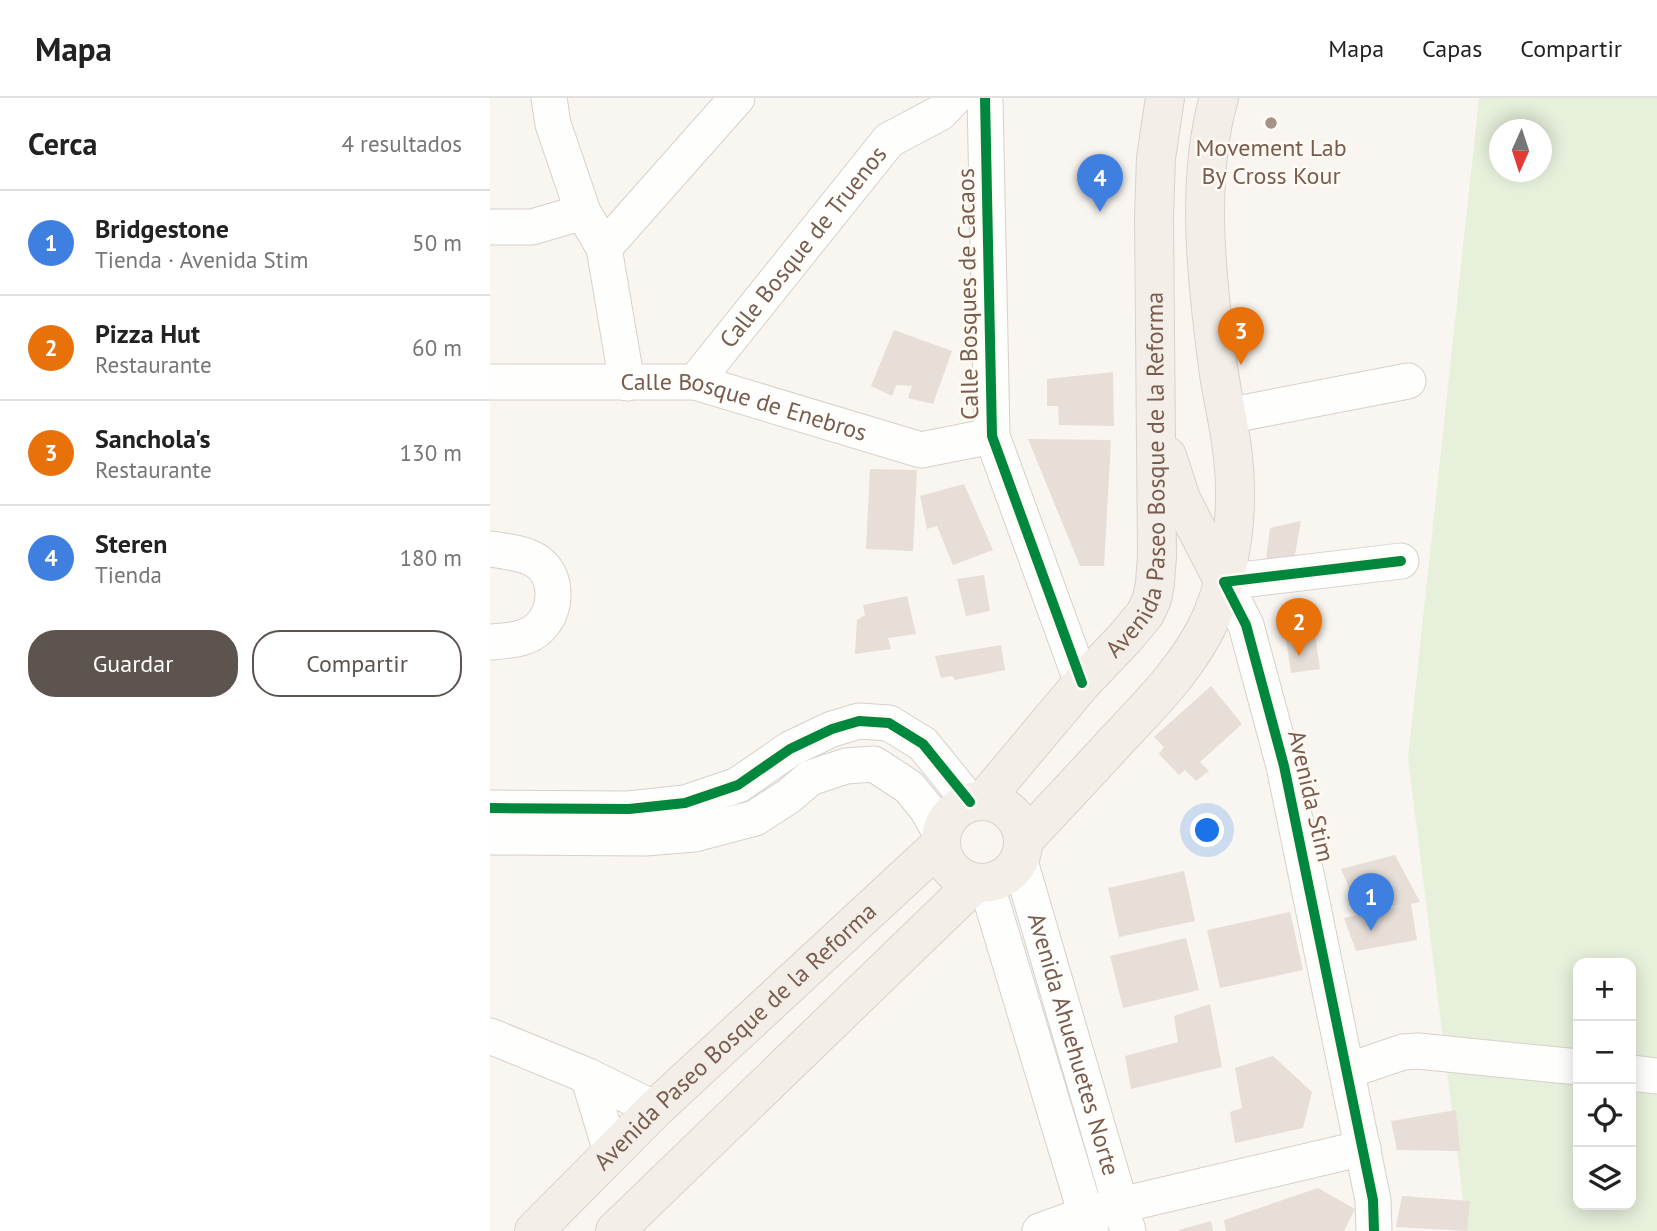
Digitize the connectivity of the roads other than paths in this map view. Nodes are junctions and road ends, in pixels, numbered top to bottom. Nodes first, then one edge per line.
1 (549, 98) edge
2 (737, 98) edge
3 (954, 98) edge
4 (985, 98) edge
5 (1165, 98) edge
6 (1219, 98) edge
7 (583, 212) junction
8 (490, 227) edge
9 (604, 248) junction
10 (1408, 381) dead end
11 (490, 382) edge
12 (695, 382) junction
13 (627, 383) junction
14 (1227, 415) junction
15 (1156, 424) junction
16 (992, 436) junction
17 (490, 549) edge
18 (1401, 561) dead end
19 (1224, 582) junction
20 (490, 642) edge
21 (1082, 683) junction
22 (765, 768) junction
23 (789, 796) junction
24 (977, 802) junction
25 (490, 808) edge
26 (490, 837) edge
27 (941, 839) junction
28 (1021, 849) junction
29 (981, 883) junction
30 (490, 1036) edge
31 (1573, 1066) edge
32 (1348, 1071) junction
33 (1636, 1074) edge
34 (588, 1076) junction
35 (1657, 1076) edge
36 (655, 1109) junction
37 (1363, 1148) junction
38 (611, 1152) junction
39 (1124, 1218) edge
40 (1089, 1222) edge
41 (534, 1231) edge
42 (615, 1231) edge
43 (1040, 1231) edge
44 (1374, 1231) edge

1 - 7 street
2 - 9 street
3 - 12 street, Calle Bosque de Truenos
4 - 16 street, Calle Bosques de Cacaos
5 - 15 main road, Avenida Paseo Bosque de la Reforma
6 - 14 main road
7 - 8 street
7 - 9 street
9 - 13 street
10 - 14 street
11 - 13 street, Calle Bosque de Enebros
12 - 13 street, Calle Bosque de Enebros
12 - 16 street, Calle Bosque de Enebros
14 - 19 main road
15 - 19 main road
15 - 21 main road, Avenida Paseo Bosque de la Reforma
16 - 21 street, Calle Bosques de Cacaos
17 - 20 street
18 - 19 street
19 - 28 main road
19 - 32 street, Avenida Stim
21 - 24 main road, Avenida Paseo Bosque de la Reforma
22 - 23 street
22 - 24 street
22 - 25 street
23 - 26 street
23 - 27 street
24 - 27 main road
24 - 28 main road
27 - 29 main road
27 - 36 main road, Avenida Paseo Bosque de la Reforma
28 - 29 main road
28 - 39 street, Avenida Ahuehuetes Norte
29 - 40 street, Avenida Ahuehuetes Norte
29 - 42 main road
30 - 34 street
31 - 32 street
32 - 37 street, Avenida Stim
33 - 35 street
34 - 36 street
34 - 38 street
36 - 38 main road, Avenida Paseo Bosque de la Reforma
37 - 39 street
37 - 44 street, Avenida Stim
38 - 41 main road, Avenida Paseo Bosque de la Reforma
39 - 40 street
40 - 43 street

